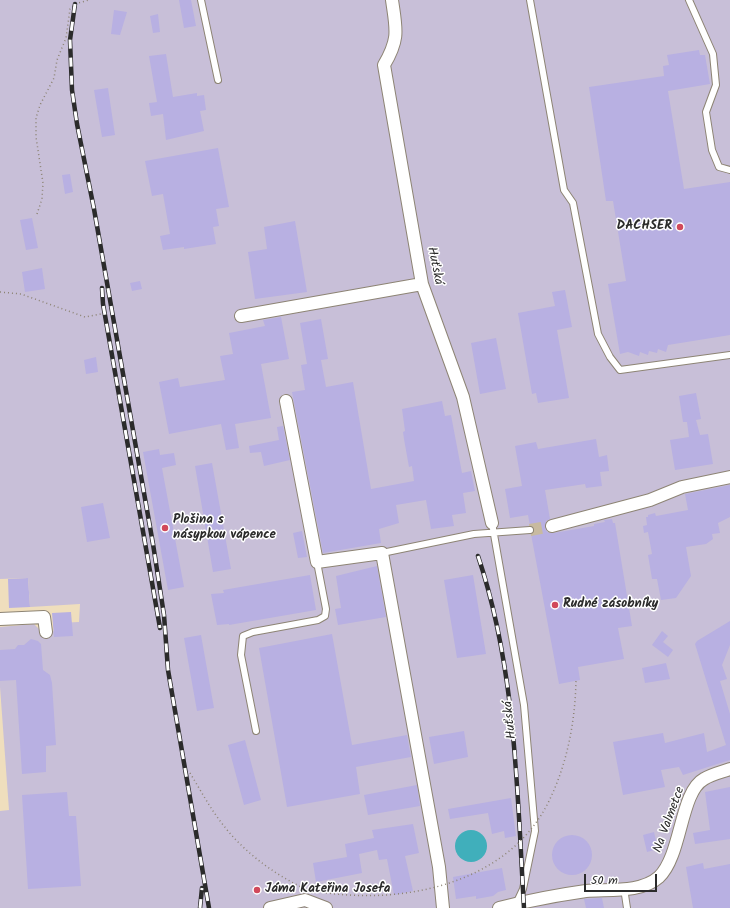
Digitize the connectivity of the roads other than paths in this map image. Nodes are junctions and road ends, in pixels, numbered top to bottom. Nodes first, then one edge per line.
1 (201, 0) edge
2 (392, 0) edge
3 (530, 0) edge
4 (689, 0) edge
5 (218, 80) dead end
6 (730, 170) edge
7 (422, 284) junction
8 (242, 316) dead end
9 (730, 355) edge
10 (286, 401) dead end
11 (730, 477) edge
12 (552, 526) tunnel mouth
13 (493, 528) junction
14 (530, 530) tunnel mouth
15 (382, 553) junction
16 (317, 562) junction
17 (0, 619) edge
18 (46, 632) dead end
19 (256, 730) dead end
20 (730, 769) edge
21 (624, 888) junction
22 (516, 904) junction
23 (270, 908) edge
24 (326, 908) edge
25 (443, 908) edge
26 (499, 908) edge
27 (627, 908) edge

1 - 5 lane
2 - 7 street, Huťská
3 - 9 lane
4 - 6 lane
7 - 8 street
7 - 13 street, Huťská
10 - 16 street
11 - 12 street
13 - 14 lane
13 - 15 lane
13 - 22 lane, Huťská
15 - 16 street
15 - 25 street
16 - 19 lane
17 - 18 street
20 - 21 street, Na Valmetce
21 - 22 street, Na Valmetce
21 - 27 lane
22 - 26 street, Na Valmetce
23 - 24 street

